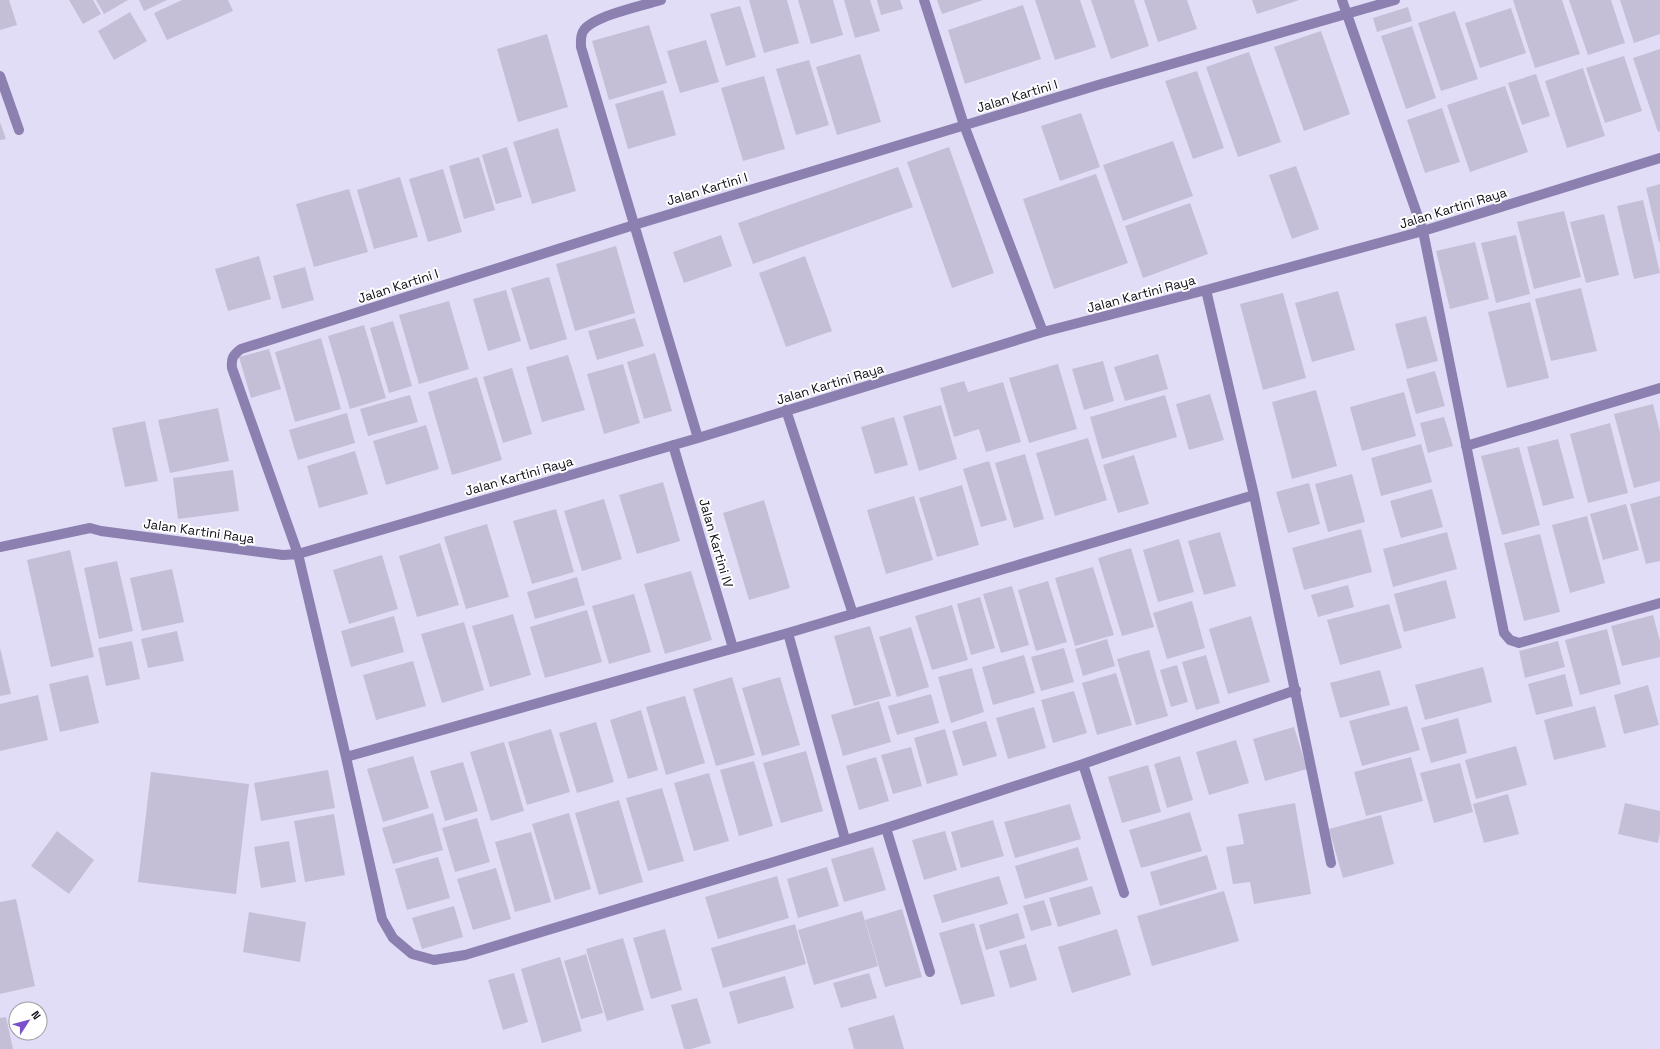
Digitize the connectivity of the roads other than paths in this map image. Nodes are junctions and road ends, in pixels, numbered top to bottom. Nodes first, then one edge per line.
1 (661, 0) edge
2 (924, 0) edge
3 (1342, 0) edge
4 (1395, 0) edge
5 (1347, 15) junction
6 (0, 76) edge
7 (964, 125) junction
8 (19, 130) dead end
9 (1660, 158) edge
10 (634, 225) junction
11 (1423, 231) junction
12 (1206, 290) junction
13 (1043, 332) junction
14 (1660, 388) edge
15 (786, 410) junction
16 (698, 438) junction
17 (673, 445) junction
18 (1466, 446) junction
19 (1254, 495) junction
20 (0, 547) edge
21 (298, 554) junction
22 (1660, 603) edge
23 (853, 614) junction
24 (788, 633) junction
25 (733, 648) junction
26 (1296, 690) junction
27 (346, 757) junction
28 (1083, 764) junction
29 (886, 828) junction
30 (845, 839) junction
31 (1331, 863) dead end
32 (1124, 892) dead end
33 (930, 972) dead end

1 - 10 street
2 - 7 street
3 - 5 street
4 - 5 street, Jalan Kartini I
5 - 7 street, Jalan Kartini I
5 - 11 street
6 - 8 street
7 - 10 street, Jalan Kartini I
7 - 13 street
9 - 11 street, Jalan Kartini Raya
10 - 16 street
10 - 21 street, Jalan Kartini I
11 - 12 street, Jalan Kartini Raya
11 - 18 street
12 - 13 street, Jalan Kartini Raya
12 - 19 street
13 - 15 street, Jalan Kartini Raya
14 - 18 street
15 - 16 street, Jalan Kartini Raya
15 - 23 street
16 - 17 street, Jalan Kartini Raya
17 - 21 street, Jalan Kartini Raya
17 - 25 street, Jalan Kartini IV
18 - 22 street
19 - 23 street
19 - 26 street
20 - 21 street, Jalan Kartini Raya
21 - 27 street
23 - 24 street
24 - 25 street
24 - 30 street
25 - 27 street
26 - 28 street
26 - 31 street
27 - 30 street
28 - 29 street
28 - 32 street
29 - 30 street
29 - 33 street

